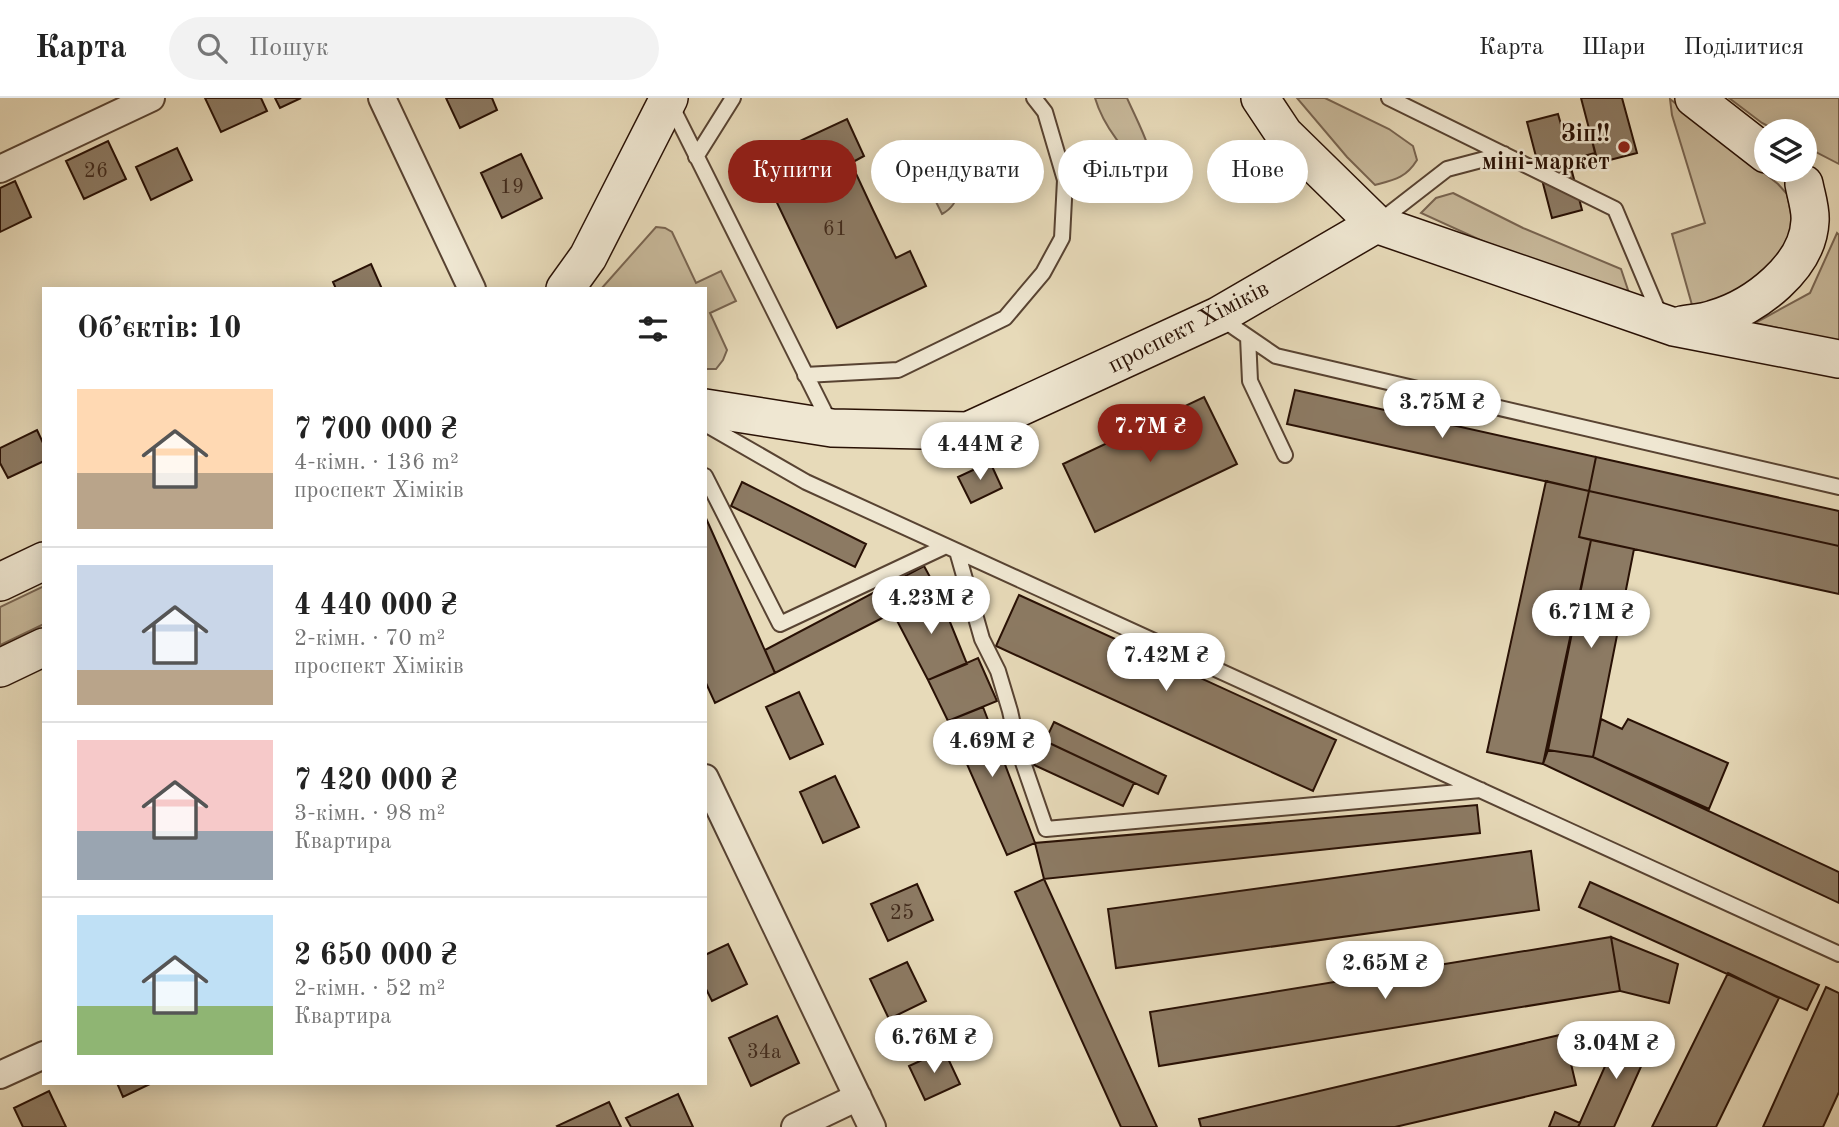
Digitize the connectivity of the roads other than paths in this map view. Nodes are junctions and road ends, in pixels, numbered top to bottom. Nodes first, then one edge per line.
1 (151, 98) edge
2 (382, 98) edge
3 (733, 98) edge
4 (1034, 98) edge
5 (1260, 98) edge
6 (1389, 98) edge
7 (1694, 98) edge
8 (669, 99) edge
9 (1754, 145) edge
10 (1504, 154) junction
11 (696, 158) junction
12 (0, 169) edge
13 (1797, 182) edge
14 (1803, 182) edge
15 (1839, 205) edge
16 (1376, 224) junction
17 (471, 287) edge
18 (566, 287) edge
19 (1218, 316) junction
20 (1669, 324) junction
21 (1248, 337) junction
22 (1839, 359) edge
23 (805, 375) junction
24 (707, 408) edge
25 (707, 425) edge
26 (832, 428) junction
27 (1285, 455) dead end
28 (707, 480) edge
29 (1839, 487) edge
30 (952, 549) junction
31 (42, 562) edge
32 (0, 582) edge
33 (42, 648) edge
34 (0, 668) edge
35 (707, 782) edge
36 (1482, 790) junction
37 (1839, 954) edge
38 (42, 1056) edge
39 (0, 1075) edge
40 (858, 1097) junction
41 (795, 1127) edge
42 (872, 1127) edge

1 - 12 street
2 - 17 street
3 - 11 lane
4 - 23 lane
5 - 16 main road
6 - 10 lane
7 - 9 main road
8 - 11 lane
8 - 18 main road
10 - 16 lane
10 - 20 lane
11 - 23 lane
13 - 20 main road
14 - 15 main road
16 - 19 main road, проспект Хіміків
16 - 20 main road
19 - 21 lane
19 - 26 main road, проспект Хіміків
20 - 22 main road
21 - 27 lane
21 - 29 lane
23 - 26 lane
24 - 26 main road, проспект Хіміків
25 - 30 lane
28 - 30 lane
30 - 36 lane
30 - 36 lane
31 - 32 main road
33 - 34 main road
35 - 40 street
36 - 37 lane
38 - 39 street
40 - 41 street
40 - 42 street

